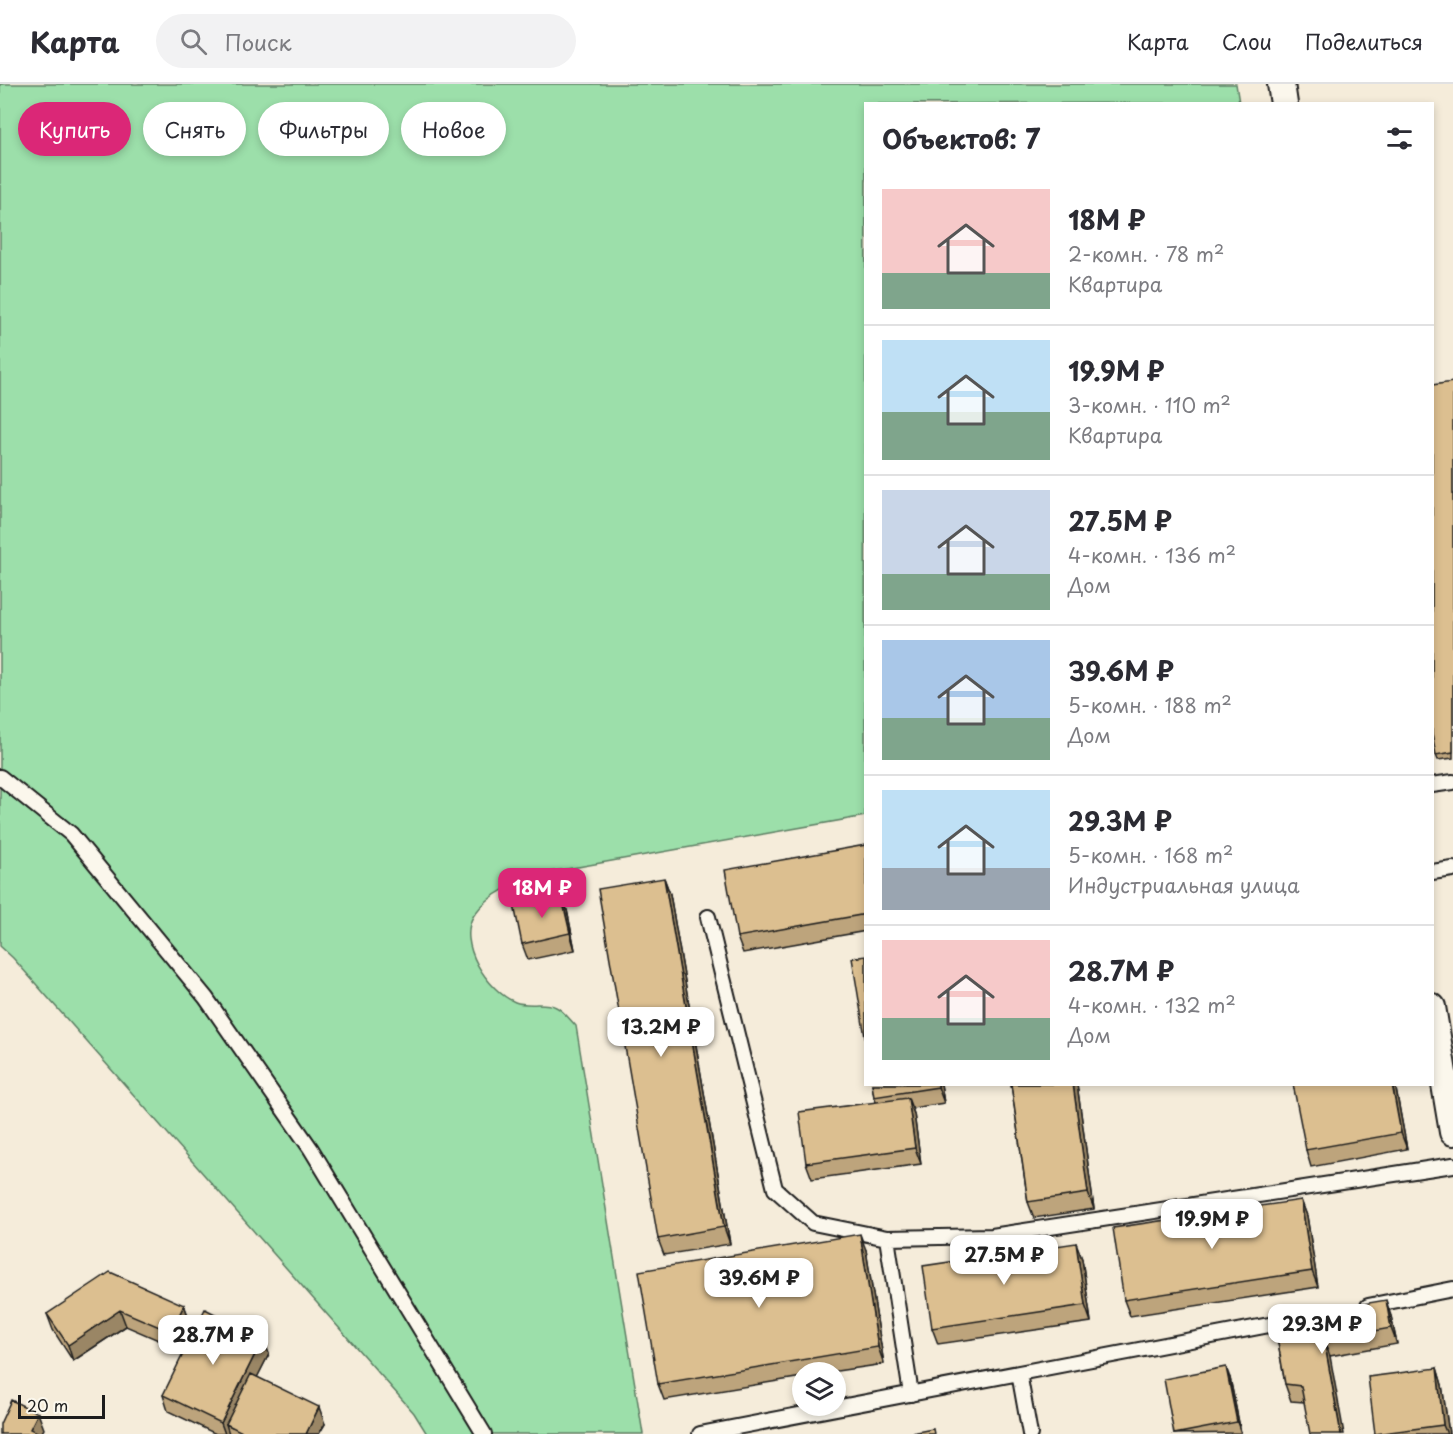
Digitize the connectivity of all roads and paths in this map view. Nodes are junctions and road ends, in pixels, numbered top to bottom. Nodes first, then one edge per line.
1 (1281, 84) edge
2 (1284, 102) edge
3 (0, 777) edge
4 (1453, 782) edge
5 (1434, 785) edge
6 (1453, 869) edge
7 (1434, 872) edge
8 (708, 917) dead end
9 (1434, 1017) edge
10 (1451, 1103) edge
11 (1453, 1132) edge
12 (1453, 1165) edge
13 (887, 1238) junction
14 (1453, 1289) edge
15 (1359, 1307) edge
16 (1301, 1319) edge
17 (1020, 1373) junction
18 (911, 1394) junction
19 (484, 1434) edge
20 (700, 1434) edge
21 (1030, 1434) edge

1 - 2 street
3 - 19 lane
4 - 5 lane
6 - 7 lane
8 - 13 lane
9 - 10 street
10 - 11 street
12 - 13 lane
13 - 18 lane
14 - 15 lane
16 - 17 lane
17 - 18 lane
17 - 21 lane
18 - 20 lane

